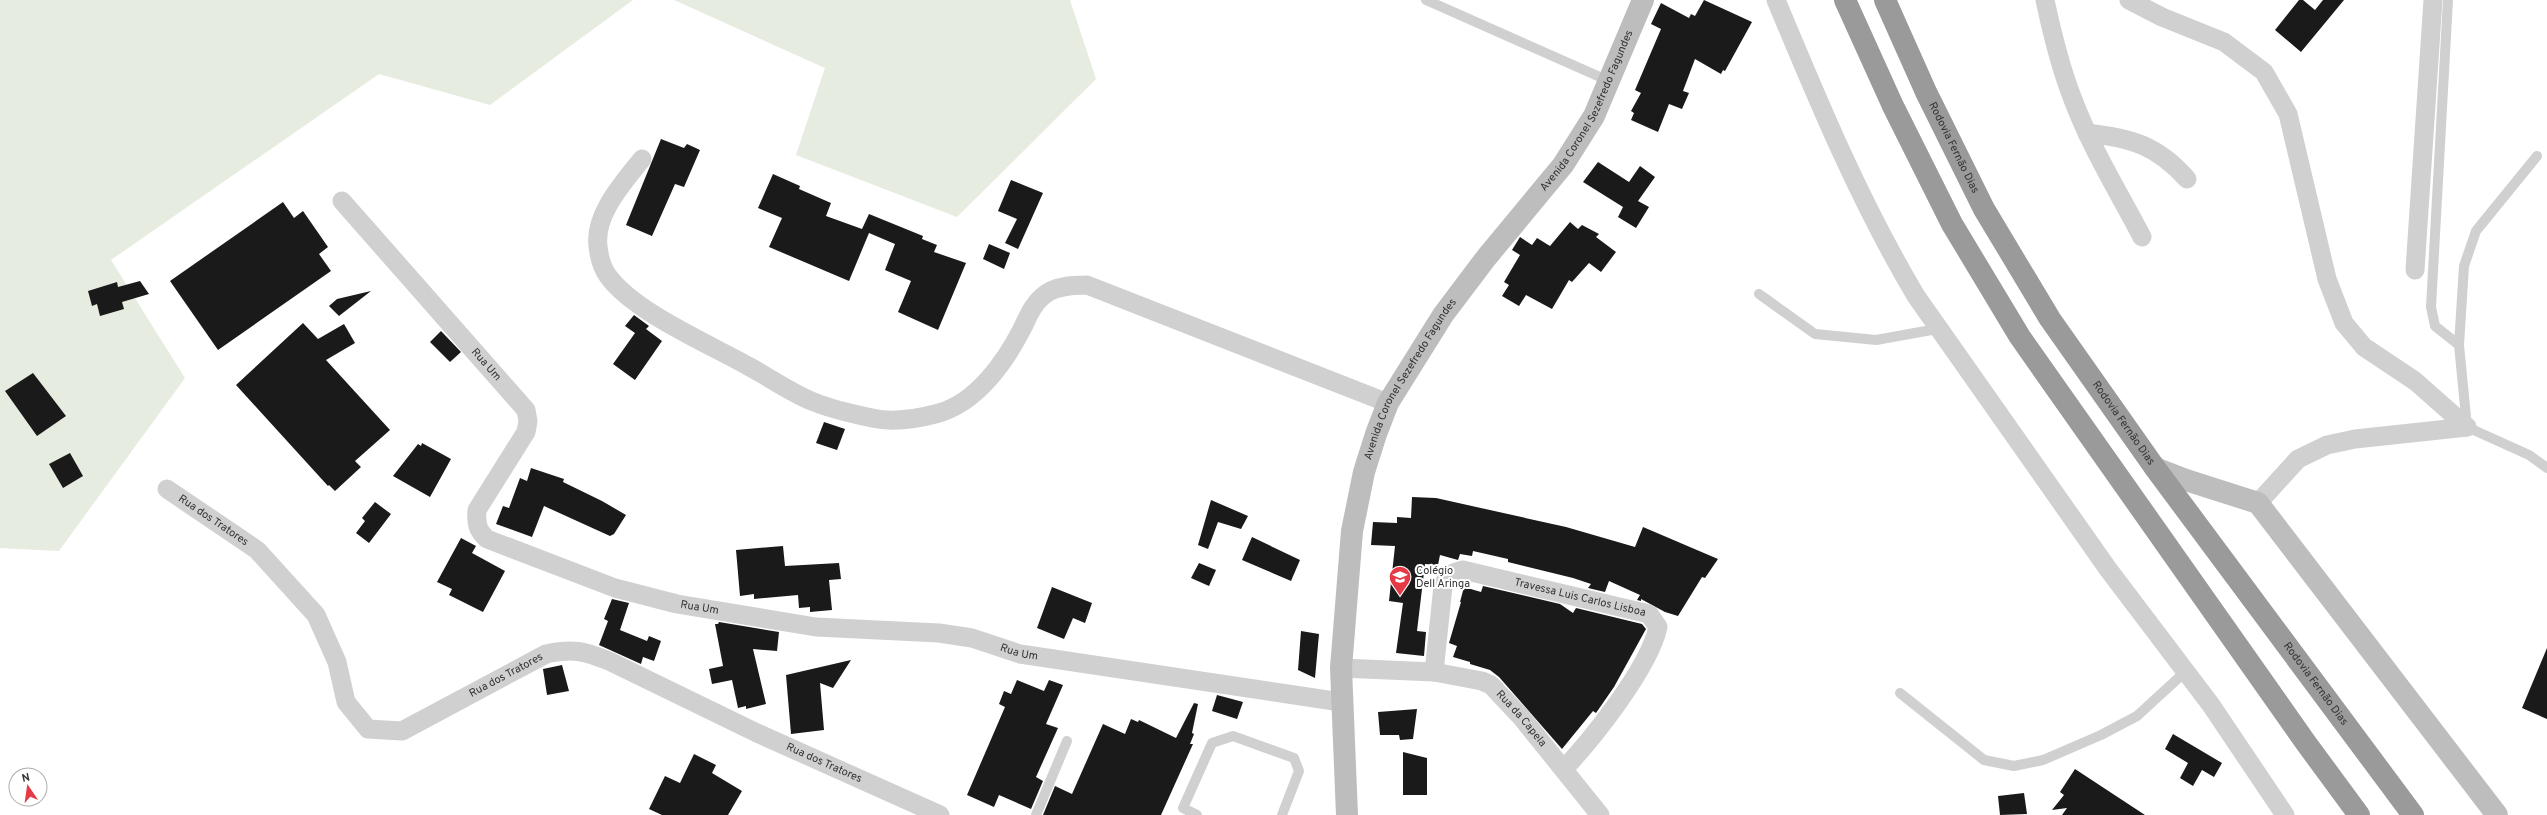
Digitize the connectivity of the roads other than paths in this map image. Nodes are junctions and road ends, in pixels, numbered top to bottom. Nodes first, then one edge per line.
1 (1426, 0) edge
2 (1643, 0) edge
3 (1776, 0) edge
4 (1845, 0) edge
5 (1885, 0) edge
6 (2045, 0) edge
7 (2129, 0) edge
8 (2432, 0) edge
9 (2448, 0) edge
10 (1609, 80) junction
11 (2087, 133) junction
12 (2537, 156) dead end
13 (642, 159) dead end
14 (2187, 179) dead end
15 (342, 201) dead end
16 (2142, 237) dead end
17 (2415, 270) dead end
18 (1759, 294) dead end
19 (1937, 329) junction
20 (2459, 345) junction
21 (1388, 403) junction
22 (2467, 427) junction
23 (2155, 468) junction
24 (2547, 468) edge
25 (168, 489) dead end
26 (2258, 503) junction
27 (1341, 668) junction
28 (2186, 671) junction
29 (1434, 672) junction
30 (1900, 693) dead end
31 (1341, 702) junction
32 (1067, 741) dead end
33 (1564, 770) junction
34 (940, 815) edge
35 (1036, 815) edge
36 (1197, 815) edge
37 (1282, 815) edge
38 (1347, 815) edge
39 (1600, 815) edge
40 (2285, 815) edge
41 (2359, 815) edge
42 (2413, 815) edge
43 (2497, 815) edge

1 - 10 lane
2 - 10 main road, Avenida Coronel Sezefredo Fagundes
3 - 19 street
4 - 41 highway
5 - 23 highway, Rodovia Fernão Dias
6 - 11 street
7 - 22 street
8 - 17 street
9 - 20 lane
10 - 21 main road, Avenida Coronel Sezefredo Fagundes
11 - 14 street
11 - 16 street
12 - 20 lane
13 - 21 street
15 - 31 street, Rua Um
18 - 19 lane
19 - 28 street
20 - 22 lane
21 - 27 main road, Avenida Coronel Sezefredo Fagundes
22 - 24 lane
22 - 26 street
23 - 26 main road
23 - 42 highway, Rodovia Fernão Dias
25 - 34 street, Rua dos Tratores
26 - 43 main road
27 - 29 street, Rua da Capela
27 - 31 main road, Avenida Coronel Sezefredo Fagundes
28 - 30 lane
28 - 40 street
29 - 33 street, Rua da Capela
29 - 33 street, Travessa Luis Carlos Lisboa
31 - 38 main road, Avenida Coronel Sezefredo Fagundes
32 - 35 lane
33 - 39 street, Rua da Capela
36 - 37 lane

